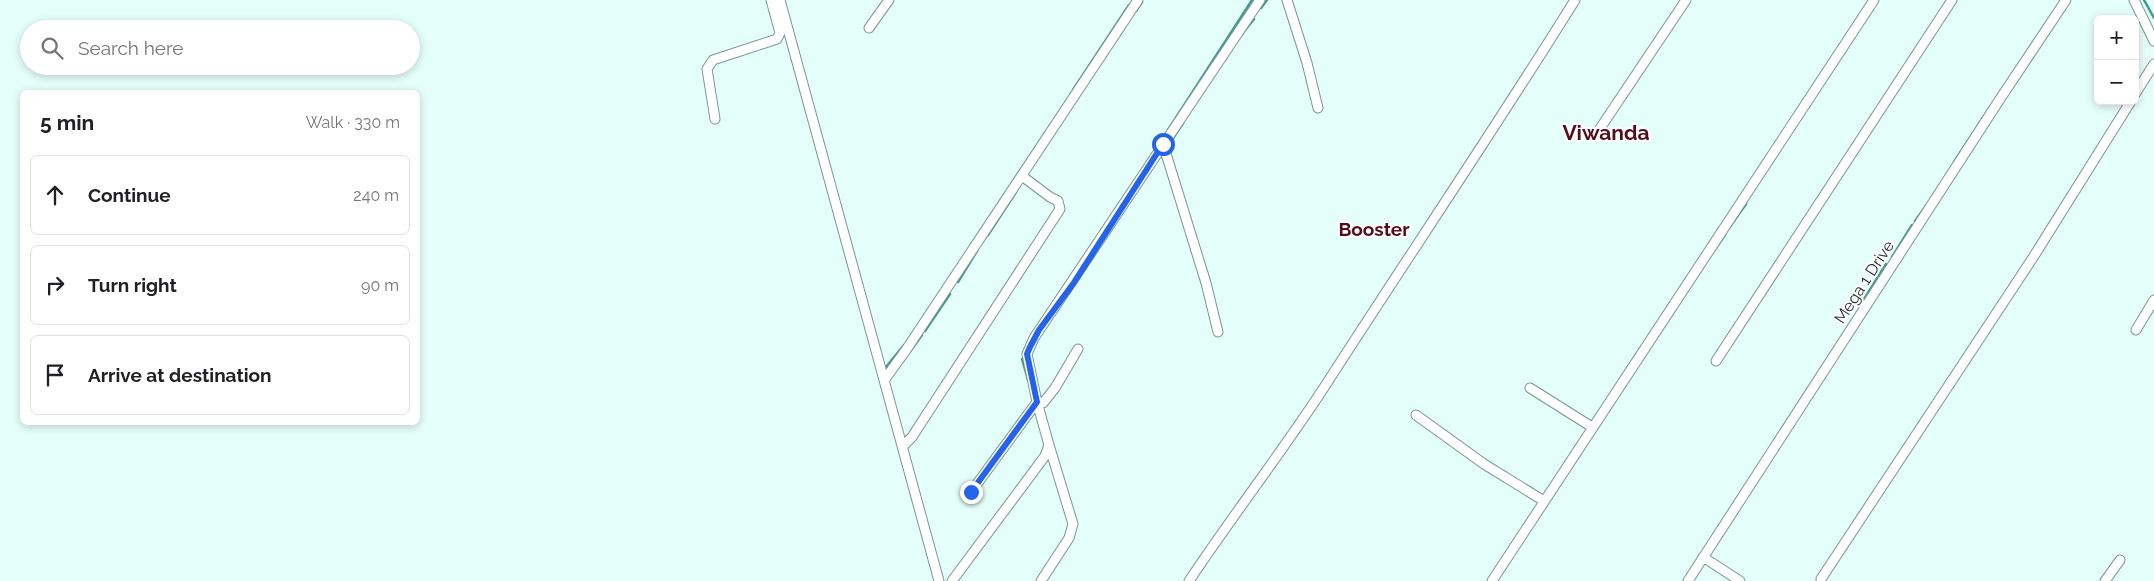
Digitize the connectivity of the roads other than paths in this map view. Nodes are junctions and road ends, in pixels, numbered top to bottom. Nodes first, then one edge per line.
1 (771, 0) edge
2 (780, 0) edge
3 (889, 0) edge
4 (1138, 0) edge
5 (1260, 0) edge
6 (1287, 0) edge
7 (1576, 0) edge
8 (1686, 0) edge
9 (1874, 0) edge
10 (1952, 0) edge
11 (2134, 0) edge
12 (2063, 1) edge
13 (869, 28) dead end
14 (2154, 41) edge
15 (2154, 64) edge
16 (2139, 88) edge
17 (2128, 105) edge
18 (1318, 108) dead end
19 (715, 119) dead end
20 (1599, 130) dead end
21 (1163, 144) junction
22 (1022, 176) junction
23 (2154, 300) edge
24 (2136, 330) dead end
25 (1218, 332) dead end
26 (1078, 349) dead end
27 (1716, 361) dead end
28 (885, 379) junction
29 (1530, 388) dead end
30 (1037, 402) junction
31 (1416, 415) dead end
32 (1592, 428) junction
33 (1049, 445) junction
34 (903, 446) junction
35 (971, 492) dead end
36 (1544, 502) junction
37 (1703, 557) junction
38 (2120, 560) dead end
39 (1821, 578) dead end
40 (939, 581) edge
41 (952, 581) edge
42 (1041, 581) edge
43 (1189, 581) edge
44 (1492, 581) edge
45 (1688, 581) edge
46 (1740, 581) edge
47 (2105, 581) edge

1 - 19 street
2 - 28 street
3 - 13 street
4 - 22 street
5 - 21 street
6 - 18 street
7 - 43 street
8 - 20 street
9 - 32 street
10 - 27 street
11 - 14 street
12 - 37 street, Mega 1 Drive
15 - 16 street
17 - 39 street
21 - 25 street
21 - 30 street
22 - 28 street
22 - 34 street
23 - 24 street
26 - 30 street
28 - 34 street
29 - 32 street
30 - 33 street
30 - 35 street
31 - 36 street
32 - 36 street
33 - 41 street
33 - 42 street
34 - 40 street
36 - 44 street
37 - 45 street, Mega 1 Drive
37 - 46 street
38 - 47 street

